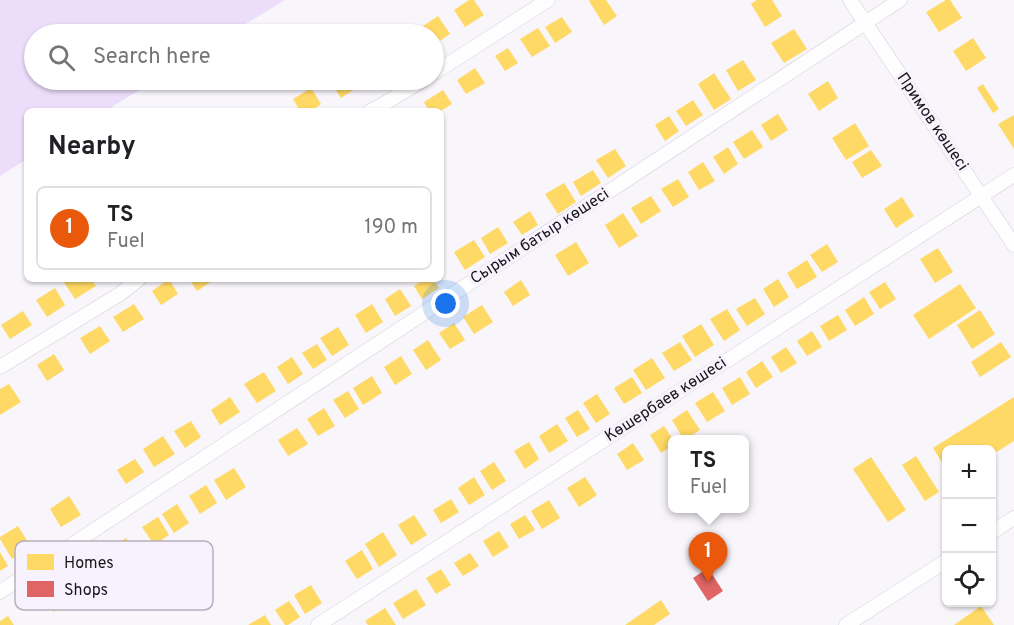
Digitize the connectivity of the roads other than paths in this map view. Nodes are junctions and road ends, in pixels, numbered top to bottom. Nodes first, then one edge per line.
1 (548, 0) edge
2 (850, 0) edge
3 (900, 0) edge
4 (865, 23) junction
5 (444, 67) edge
6 (407, 90) edge
7 (377, 108) edge
8 (1014, 175) edge
9 (982, 196) junction
10 (1014, 245) edge
11 (135, 282) edge
12 (0, 367) edge
13 (1014, 518) edge
14 (996, 529) edge
15 (78, 541) edge
16 (942, 564) edge
17 (15, 582) edge
18 (0, 592) edge
19 (318, 625) edge
20 (846, 625) edge

1 - 5 street
2 - 4 street, Примов көшесі
3 - 4 street, Сырым батыр көшесі
4 - 9 street, Примов көшесі
4 - 15 street, Сырым батыр көшесі
6 - 7 street
8 - 9 street, Көшербаев көшесі
9 - 10 street, Примов көшесі
9 - 19 street, Көшербаев көшесі
11 - 12 street
13 - 14 street
16 - 20 street
17 - 18 street, Сырым батыр көшесі

